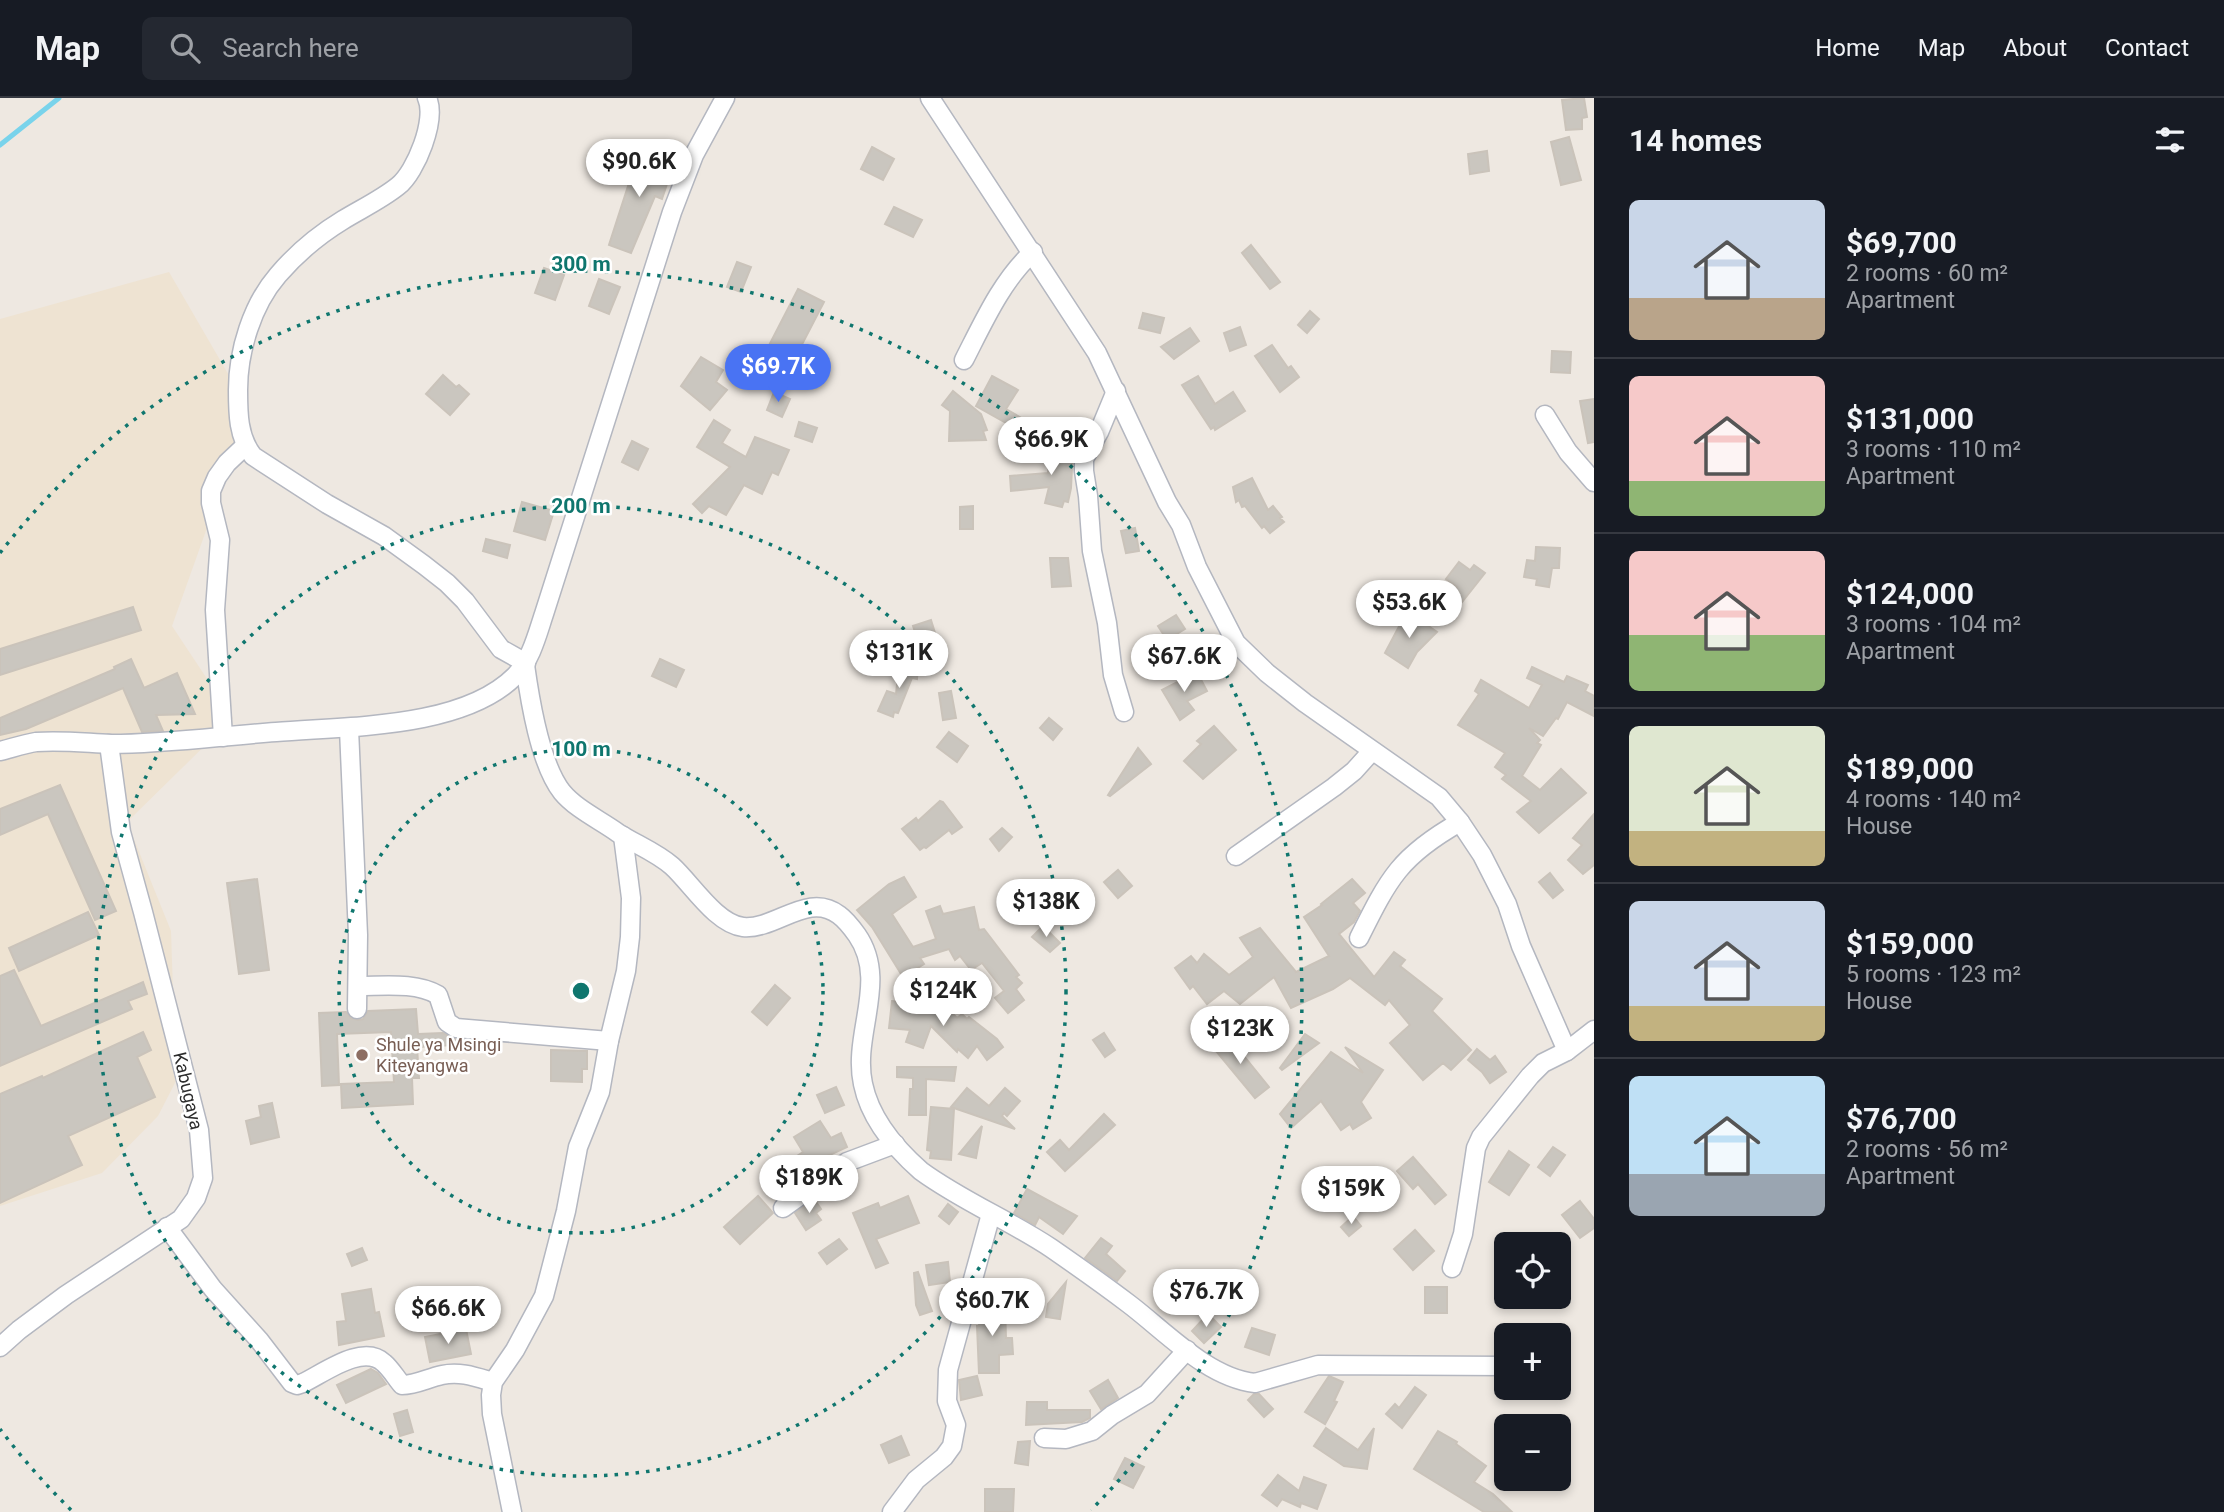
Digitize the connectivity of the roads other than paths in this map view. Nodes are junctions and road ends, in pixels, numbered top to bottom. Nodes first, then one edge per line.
1 (427, 98) edge
2 (725, 98) edge
3 (930, 98) edge
4 (1033, 252) junction
5 (964, 359) dead end
6 (1116, 391) junction
7 (1545, 415) dead end
8 (245, 446) junction
9 (1594, 482) edge
10 (525, 664) junction
11 (1124, 712) dead end
12 (349, 729) junction
13 (223, 737) junction
14 (109, 744) junction
15 (0, 751) edge
16 (1371, 751) junction
17 (1460, 822) junction
18 (623, 836) junction
19 (1236, 856) dead end
20 (1359, 938) dead end
21 (359, 986) junction
22 (357, 1009) dead end
23 (1594, 1030) edge
24 (609, 1041) junction
25 (1567, 1051) junction
26 (895, 1144) junction
27 (783, 1208) dead end
28 (990, 1214) junction
29 (167, 1227) junction
30 (1452, 1268) dead end
31 (0, 1347) edge
32 (1187, 1350) junction
33 (1494, 1366) edge
34 (493, 1382) junction
35 (1044, 1438) dead end
36 (512, 1512) edge
37 (892, 1512) edge

1 - 8 street
2 - 10 street
3 - 4 street
4 - 5 street
4 - 6 street
6 - 11 street
6 - 16 street
7 - 9 street
8 - 10 street
8 - 13 street
10 - 12 street
10 - 18 street
12 - 13 street
12 - 21 street
13 - 14 street
14 - 15 street
14 - 29 street, Kabugaya
16 - 17 street
16 - 19 street
17 - 20 street
17 - 25 street
18 - 24 street
18 - 26 street
21 - 22 street
21 - 24 street
23 - 25 street
24 - 34 street
25 - 30 street
26 - 27 street
26 - 28 street
28 - 32 street
28 - 37 street
29 - 31 street, Kabugaya
29 - 34 street
32 - 33 street
32 - 35 street
34 - 36 street

